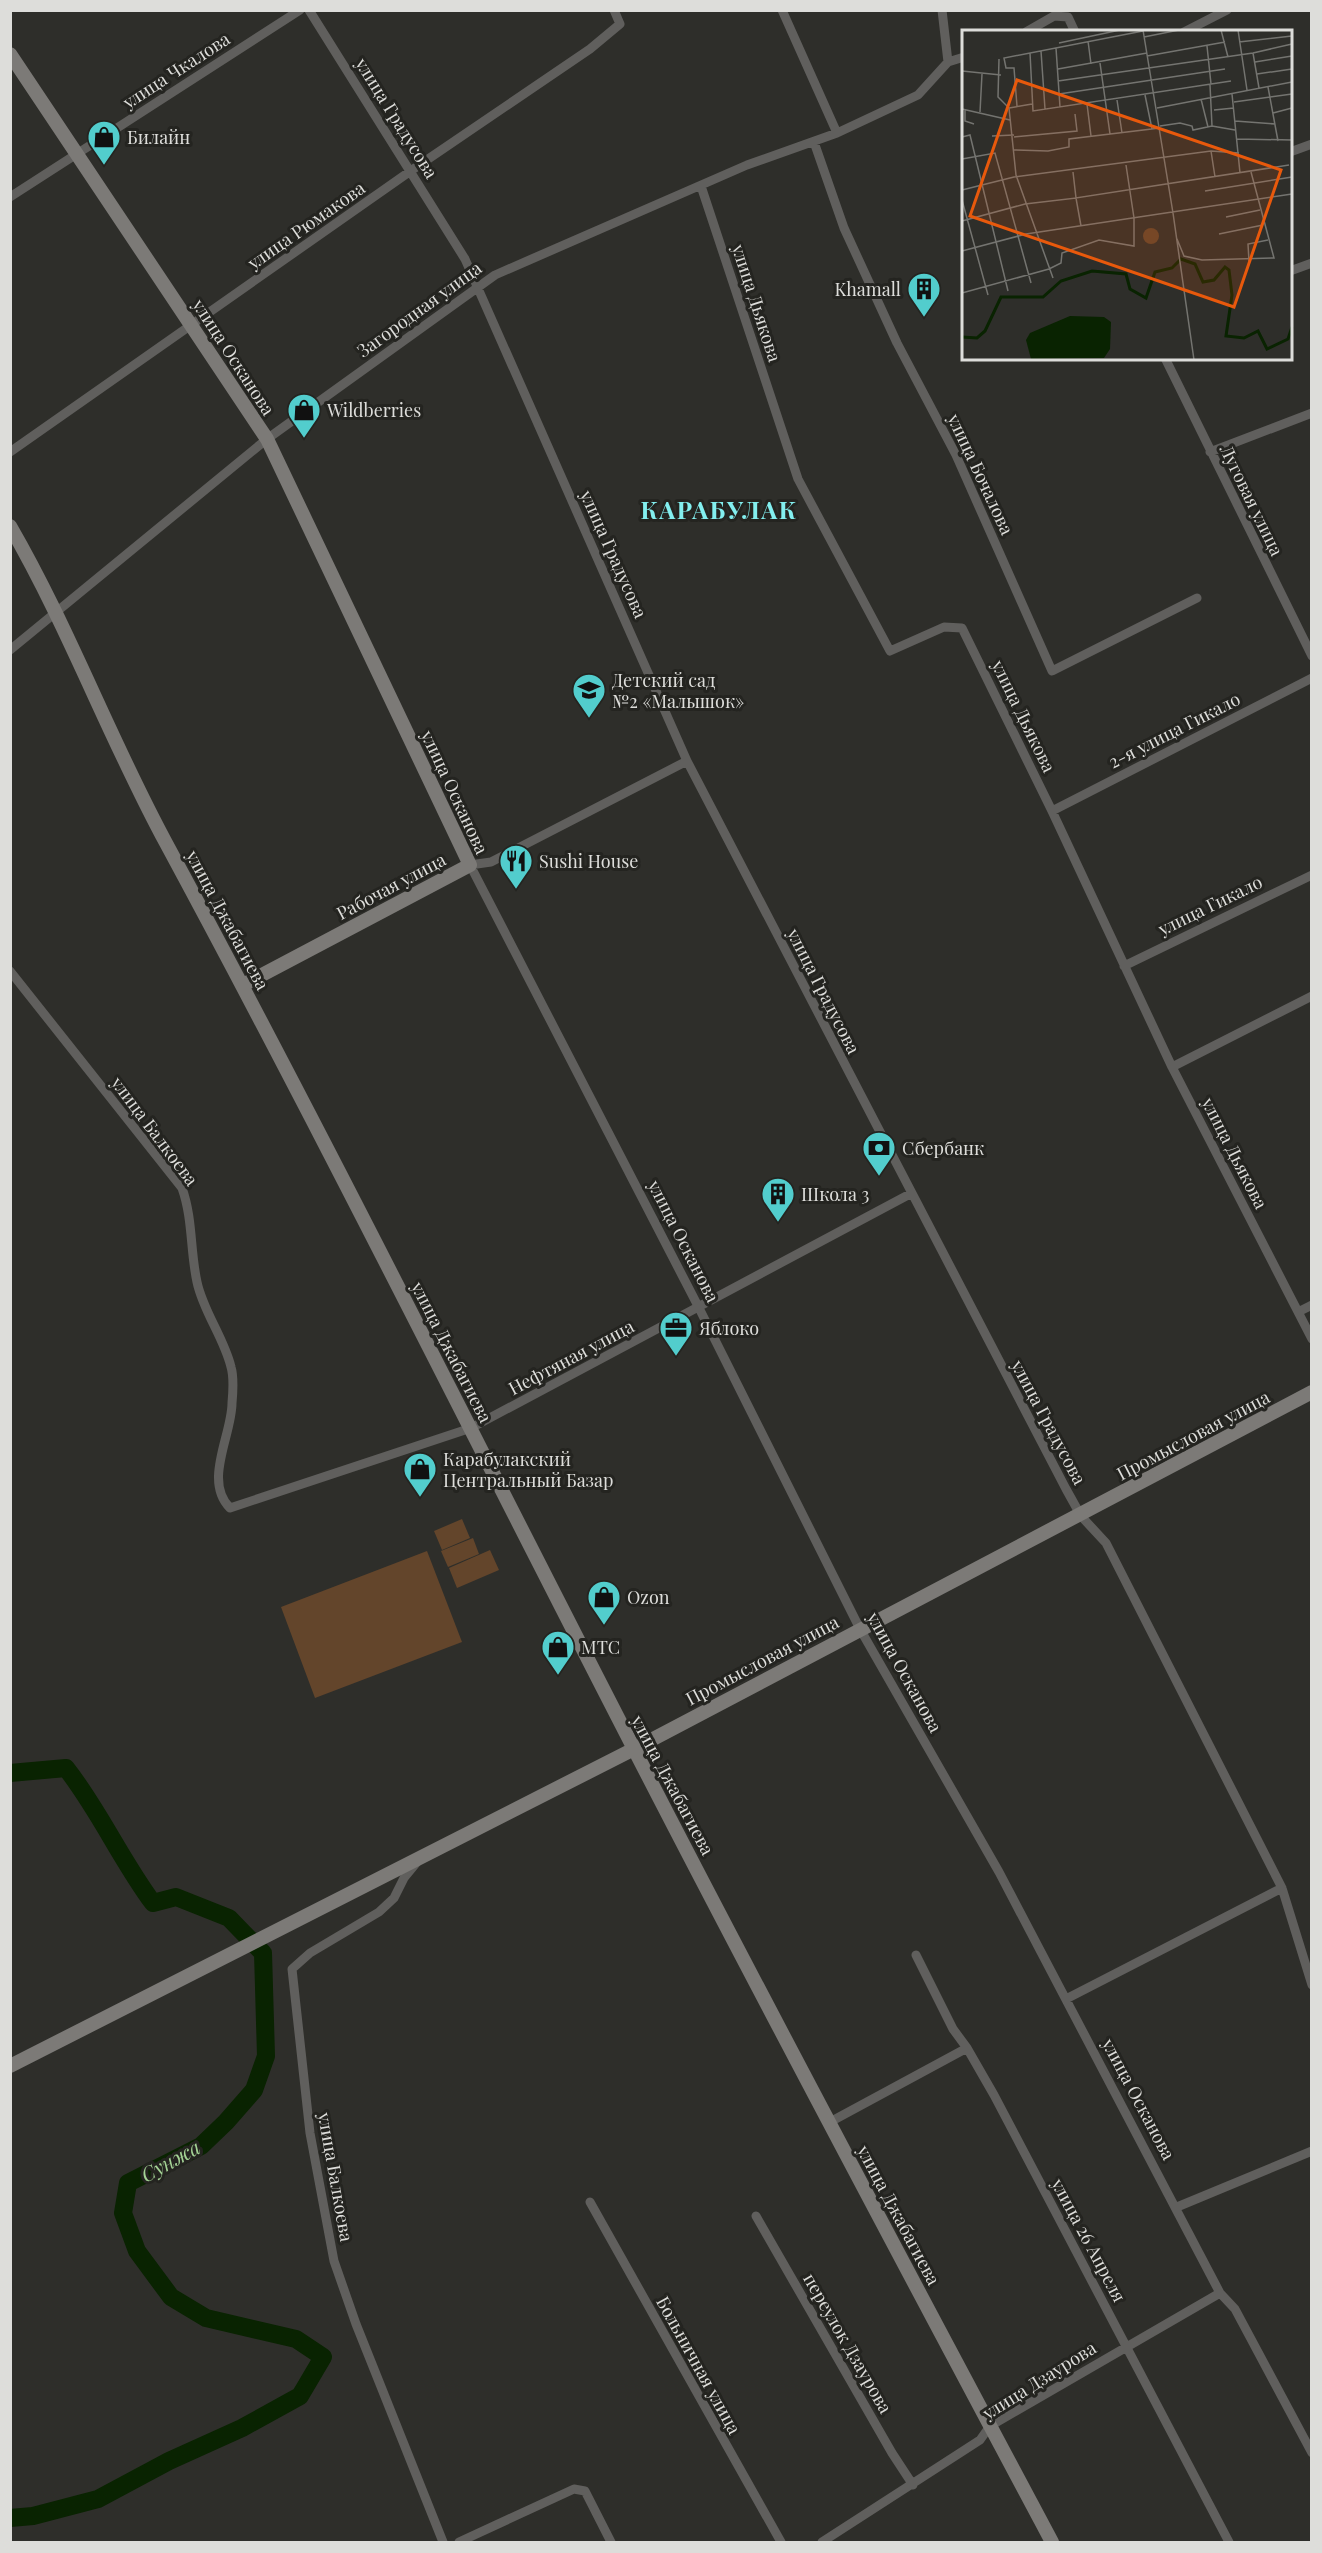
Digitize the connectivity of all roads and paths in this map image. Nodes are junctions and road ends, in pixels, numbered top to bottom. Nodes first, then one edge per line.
1 (300, 10) edge
2 (309, 10) edge
3 (614, 10) edge
4 (782, 10) edge
5 (942, 10) edge
6 (1227, 10) edge
7 (1054, 13) edge
8 (1029, 30) edge
9 (1074, 30) edge
10 (1188, 30) edge
11 (10, 54) edge
12 (962, 57) edge
13 (948, 62) junction
14 (837, 133) junction
15 (814, 142) junction
16 (1311, 144) edge
17 (1292, 151) edge
18 (75, 153) junction
19 (412, 171) junction
20 (701, 186) junction
21 (10, 197) edge
22 (1311, 263) edge
23 (1292, 270) edge
24 (478, 286) junction
25 (192, 325) junction
26 (1166, 360) edge
27 (1311, 412) edge
28 (267, 439) junction
29 (10, 452) edge
30 (1210, 452) junction
31 (10, 526) edge
32 (1197, 598) dead end
33 (56, 613) junction
34 (10, 650) edge
35 (1311, 656) edge
36 (1311, 678) edge
37 (687, 761) junction
38 (1052, 812) junction
39 (470, 865) junction
40 (1311, 874) edge
41 (1124, 966) junction
42 (10, 971) edge
43 (243, 985) junction
44 (1311, 996) edge
45 (1172, 1067) junction
46 (910, 1194) junction
47 (1311, 1305) edge
48 (699, 1308) junction
49 (1298, 1312) junction
50 (1311, 1340) edge
51 (1311, 1392) edge
52 (471, 1428) junction
53 (230, 1508) joint
54 (1081, 1516) junction
55 (860, 1629) junction
56 (633, 1749) junction
57 (420, 1859) junction
58 (1282, 1888) junction
59 (916, 1955) dead end
60 (1311, 1985) edge
61 (1066, 1999) junction
62 (967, 2048) junction
63 (10, 2066) edge
64 (830, 2122) junction
65 (1311, 2151) edge
66 (590, 2202) dead end
67 (1177, 2207) junction
68 (756, 2216) dead end
69 (1220, 2293) junction
70 (1126, 2346) junction
71 (990, 2426) junction
72 (1311, 2453) edge
73 (913, 2485) junction
74 (443, 2542) edge
75 (459, 2542) edge
76 (611, 2542) edge
77 (781, 2542) edge
78 (822, 2542) edge
79 (1052, 2542) edge
80 (1229, 2542) edge

1 - 18 street, улица Чкалова
2 - 19 street, улица Градусова
3 - 19 street, улица Рюмакова
4 - 14 street
5 - 13 street
6 - 10 street
7 - 8 street
7 - 9 street
11 - 18 main road, улица Осканова
12 - 13 street, Загородная улица
13 - 14 street, Загородная улица
14 - 15 street, Загородная улица
15 - 20 street, Загородная улица
15 - 32 street, улица Бочалова
16 - 17 street
18 - 21 street, улица Чкалова
18 - 25 main road, улица Осканова
19 - 24 street, улица Градусова
19 - 25 street, улица Рюмакова
20 - 24 street, Загородная улица
20 - 38 street, улица Дьякова
22 - 23 street
24 - 28 street, Загородная улица
24 - 37 street, улица Градусова
25 - 28 main road, улица Осканова
25 - 29 street, улица Рюмакова
26 - 30 street, Луговая улица
27 - 30 street
28 - 33 street, Загородная улица
28 - 39 main road, улица Осканова
30 - 35 street, Луговая улица
31 - 33 main road, улица Джабагиева
33 - 34 street, Загородная улица
33 - 43 main road, улица Джабагиева
36 - 38 street, 2-я улица Гикало
37 - 39 street, Рабочая улица
37 - 46 street, улица Градусова
38 - 41 street, улица Дьякова
39 - 43 main road, Рабочая улица
39 - 48 street, улица Осканова
40 - 41 street, улица Гикало
41 - 45 street, улица Дьякова
42 - 53 street, улица Балкоева
43 - 52 main road, улица Джабагиева
44 - 45 street
45 - 49 street, улица Дьякова
46 - 48 street, Нефтяная улица
46 - 54 street, улица Градусова
47 - 49 street
48 - 52 street, Нефтяная улица
48 - 55 street, улица Осканова
49 - 50 street, улица Дьякова
51 - 54 main road, Промысловая улица
52 - 53 street, Нефтяная улица
52 - 56 main road, улица Джабагиева
54 - 55 main road, Промысловая улица
54 - 58 street, улица Градусова
55 - 56 main road, Промысловая улица
55 - 61 street, улица Осканова
56 - 57 main road, Промысловая улица
56 - 64 main road, улица Джабагиева
57 - 63 main road, Промысловая улица
57 - 74 street, улица Балкоева
58 - 60 street, улица Градусова
58 - 61 street
59 - 62 street, улица 26 Апреля
61 - 67 street, улица Осканова
62 - 64 street
62 - 70 street, улица 26 Апреля
64 - 71 main road, улица Джабагиева
65 - 67 street
66 - 77 street, Больничная улица
67 - 69 street, улица Осканова
68 - 73 street, переулок Дзаурова
69 - 70 street, улица Дзаурова
69 - 72 street, улица Осканова
70 - 71 street, улица Дзаурова
70 - 80 street, улица 26 Апреля
71 - 73 street, улица Дзаурова
71 - 79 main road, улица Джабагиева
73 - 78 street, улица Дзаурова
75 - 76 street

